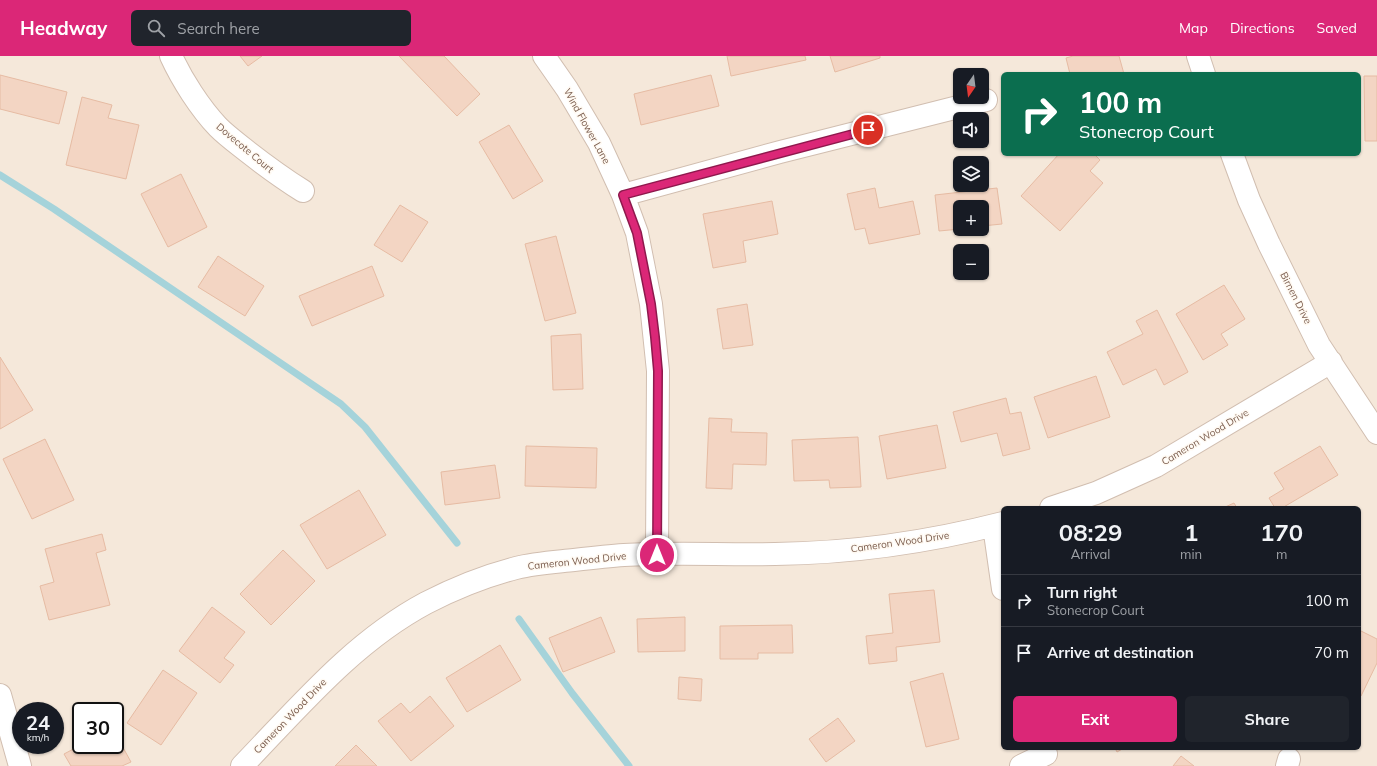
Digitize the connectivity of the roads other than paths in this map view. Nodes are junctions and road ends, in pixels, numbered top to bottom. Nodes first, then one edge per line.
1 (171, 56) edge
2 (544, 56) edge
3 (1198, 56) edge
4 (1203, 72) edge
5 (970, 104) edge
6 (1233, 156) edge
7 (303, 191) dead end
8 (623, 195) junction
9 (1331, 362) junction
10 (1377, 434) edge
11 (1057, 506) edge
12 (998, 524) edge
13 (657, 555) junction
14 (1001, 563) edge
15 (0, 695) edge
16 (1048, 756) edge
17 (20, 766) edge
18 (242, 766) edge
19 (1021, 766) edge

1 - 7 street, Dovecote Court
2 - 8 street, Wind Flower Lane
3 - 4 street
5 - 8 street
6 - 9 street, Birnen Drive
8 - 13 street, Wind Flower Lane
9 - 10 street, Birnen Drive
9 - 11 street, Cameron Wood Drive
12 - 13 street, Cameron Wood Drive
12 - 14 street
13 - 18 street, Cameron Wood Drive
15 - 17 street
16 - 19 street

